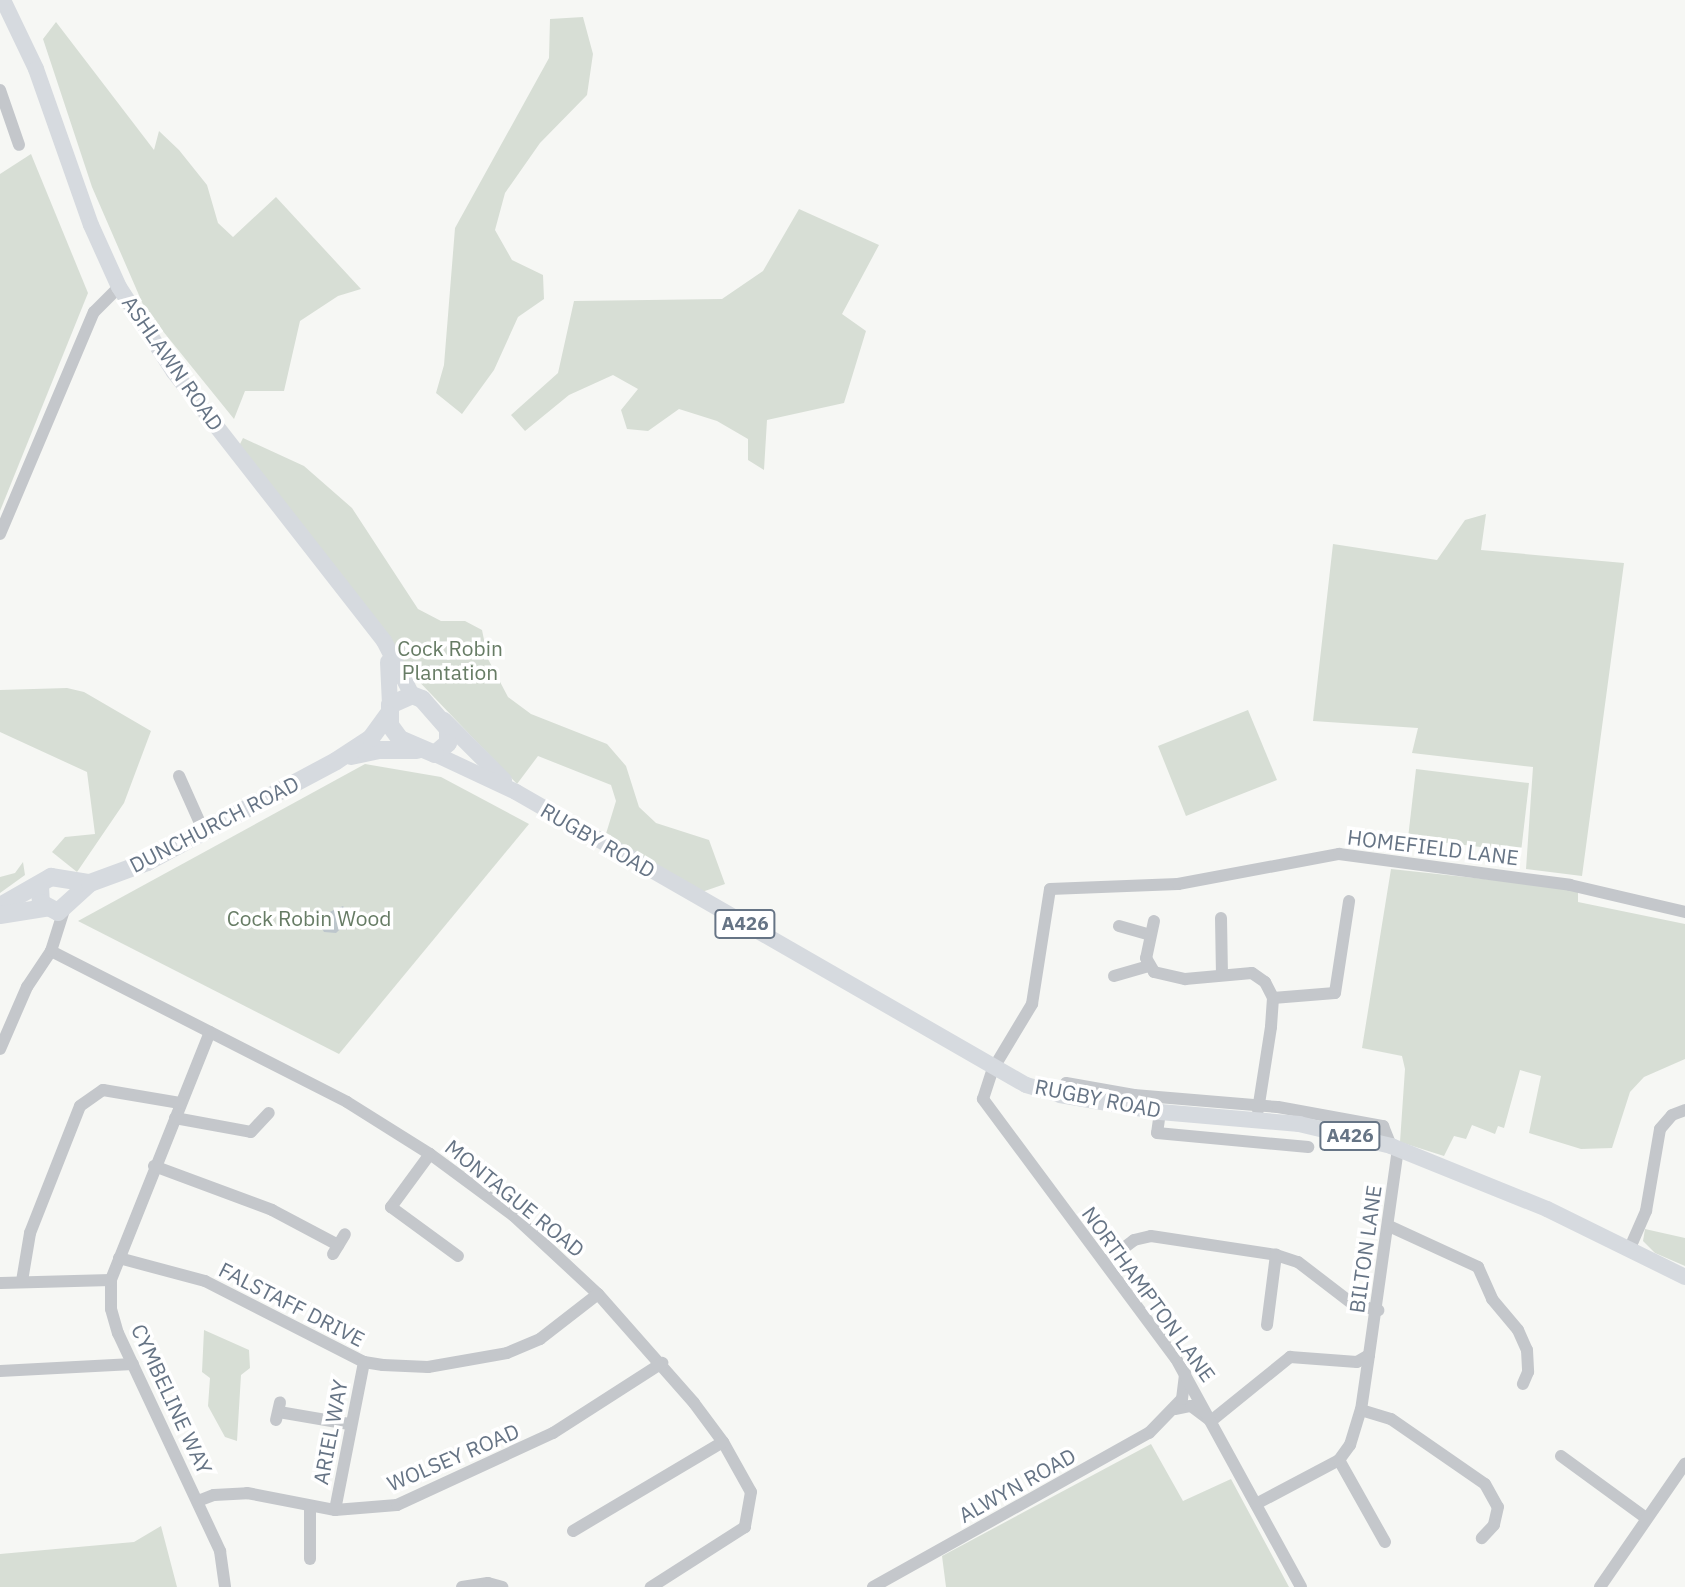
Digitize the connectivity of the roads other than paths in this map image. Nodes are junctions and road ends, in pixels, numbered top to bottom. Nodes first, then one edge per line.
1 (3, 0) edge
2 (0, 90) edge
3 (19, 145) dead end
4 (119, 287) junction
5 (2, 531) edge
6 (387, 652) junction
7 (412, 695) junction
8 (389, 710) junction
9 (444, 720) junction
10 (427, 752) junction
11 (336, 761) junction
12 (179, 776) dead end
13 (516, 792) junction
14 (204, 832) junction
15 (40, 886) junction
16 (1050, 889) joint
17 (1349, 901) dead end
18 (0, 906) edge
19 (60, 906) junction
20 (1685, 912) edge
21 (0, 915) edge
22 (1333, 916) dead end
23 (1346, 918) junction
24 (1221, 919) dead end
25 (1154, 921) dead end
26 (1119, 926) dead end
27 (1150, 935) junction
28 (51, 951) junction
29 (1150, 966) junction
30 (1222, 974) junction
31 (1114, 976) dead end
32 (1273, 998) junction
33 (210, 1032) junction
34 (0, 1048) edge
35 (993, 1069) junction
36 (1060, 1095) junction
37 (180, 1103) junction
38 (1685, 1110) edge
39 (1160, 1112) junction
40 (269, 1113) dead end
41 (1258, 1113) junction
42 (175, 1118) junction
43 (1308, 1147) dead end
44 (1394, 1148) junction
45 (430, 1154) junction
46 (154, 1166) junction
47 (1389, 1226) junction
48 (339, 1244) dead end
49 (1629, 1250) junction
50 (1276, 1255) junction
51 (458, 1256) dead end
52 (119, 1258) junction
53 (1104, 1262) junction
54 (0, 1275) edge
55 (1685, 1277) edge
56 (111, 1280) junction
57 (22, 1281) junction
58 (1, 1288) edge
59 (598, 1294) junction
60 (1378, 1310) junction
61 (1267, 1325) dead end
62 (1368, 1354) junction
63 (364, 1362) junction
64 (662, 1363) junction
65 (133, 1364) junction
66 (0, 1371) edge
67 (1185, 1373) junction
68 (1523, 1384) dead end
69 (1175, 1409) junction
70 (1361, 1410) junction
71 (278, 1412) dead end
72 (1211, 1421) junction
73 (349, 1424) junction
74 (723, 1442) junction
75 (1560, 1456) dead end
76 (1339, 1460) junction
77 (1685, 1465) edge
78 (198, 1502) junction
79 (1256, 1504) junction
80 (310, 1507) junction
81 (335, 1510) junction
82 (1646, 1518) junction
83 (573, 1530) dead end
84 (1482, 1538) dead end
85 (1385, 1542) dead end
86 (310, 1559) dead end
87 (225, 1587) edge
88 (462, 1587) edge
89 (502, 1587) edge
90 (651, 1587) edge
91 (873, 1587) edge
92 (1301, 1587) edge
93 (1600, 1587) edge

1 - 4 main road, ASHLAWN ROAD
2 - 3 street
4 - 5 street
4 - 6 main road, ASHLAWN ROAD
6 - 7 main road, ASHLAWN ROAD
6 - 8 main road, ASHLAWN ROAD
7 - 8 highway
7 - 9 highway
8 - 10 highway
8 - 11 highway, DUNCHURCH ROAD / A426
9 - 10 highway
9 - 13 main road
10 - 11 highway, DUNCHURCH ROAD / A426
10 - 13 main road, DUNCHURCH ROAD / A426
11 - 14 highway, DUNCHURCH ROAD / A426
12 - 14 street
13 - 35 main road, RUGBY ROAD / A426
14 - 19 highway, DUNCHURCH ROAD / A426
15 - 18 highway, DUNCHURCH ROAD / A426
15 - 19 highway
15 - 19 highway, DUNCHURCH ROAD / A426
16 - 20 street, HOMEFIELD LANE
16 - 35 street, NORTHAMPTON LANE
17 - 23 street
19 - 21 highway, DUNCHURCH ROAD / A426
19 - 28 street
22 - 23 street
23 - 32 street
24 - 30 street
25 - 27 street
26 - 27 street
27 - 29 street
28 - 33 street, MONTAGUE ROAD
28 - 34 street
29 - 30 street
29 - 31 street
30 - 32 street
32 - 41 street
33 - 37 street, CYMBELINE WAY
33 - 45 street, MONTAGUE ROAD
35 - 36 main road, RUGBY ROAD / A426
35 - 53 street, NORTHAMPTON LANE
36 - 39 main road, RUGBY ROAD / A426
36 - 41 street
37 - 42 street, CYMBELINE WAY
37 - 57 street
38 - 49 street
39 - 41 main road, RUGBY ROAD / A426
39 - 43 street
40 - 42 street
41 - 44 main road, RUGBY ROAD / A426
42 - 46 street, CYMBELINE WAY
44 - 47 street, BILTON LANE
44 - 49 main road, RUGBY ROAD / A426
45 - 51 street
45 - 59 street, MONTAGUE ROAD
46 - 48 street
46 - 52 street, CYMBELINE WAY
47 - 60 street, BILTON LANE
47 - 68 street
49 - 55 main road, RUGBY ROAD / A426
50 - 53 street
50 - 60 street
50 - 61 street
52 - 56 street, CYMBELINE WAY
52 - 63 street, FALSTAFF DRIVE
53 - 67 street, NORTHAMPTON LANE
54 - 58 street
56 - 57 street
56 - 65 street, CYMBELINE WAY
57 - 58 street
59 - 63 street, FALSTAFF DRIVE
59 - 64 street, MONTAGUE ROAD
60 - 62 street, BILTON LANE
62 - 70 street, BILTON LANE
62 - 72 street
63 - 73 street, ARIEL WAY
64 - 74 street, MONTAGUE ROAD
64 - 81 street, WOLSEY ROAD
65 - 66 street
65 - 78 street, CYMBELINE WAY
67 - 69 street
67 - 72 street, NORTHAMPTON LANE
69 - 72 street
69 - 91 street, ALWYN ROAD
70 - 76 street, BILTON LANE
70 - 84 street
71 - 73 street
72 - 79 street, NORTHAMPTON LANE
73 - 81 street, ARIEL WAY
74 - 83 street
74 - 90 street, MONTAGUE ROAD
75 - 82 street
76 - 79 street
76 - 85 street
77 - 82 street
78 - 80 street, WOLSEY ROAD
78 - 87 street, CYMBELINE WAY
79 - 92 street, NORTHAMPTON LANE
80 - 81 street, WOLSEY ROAD
80 - 86 street
82 - 93 street
88 - 89 street

